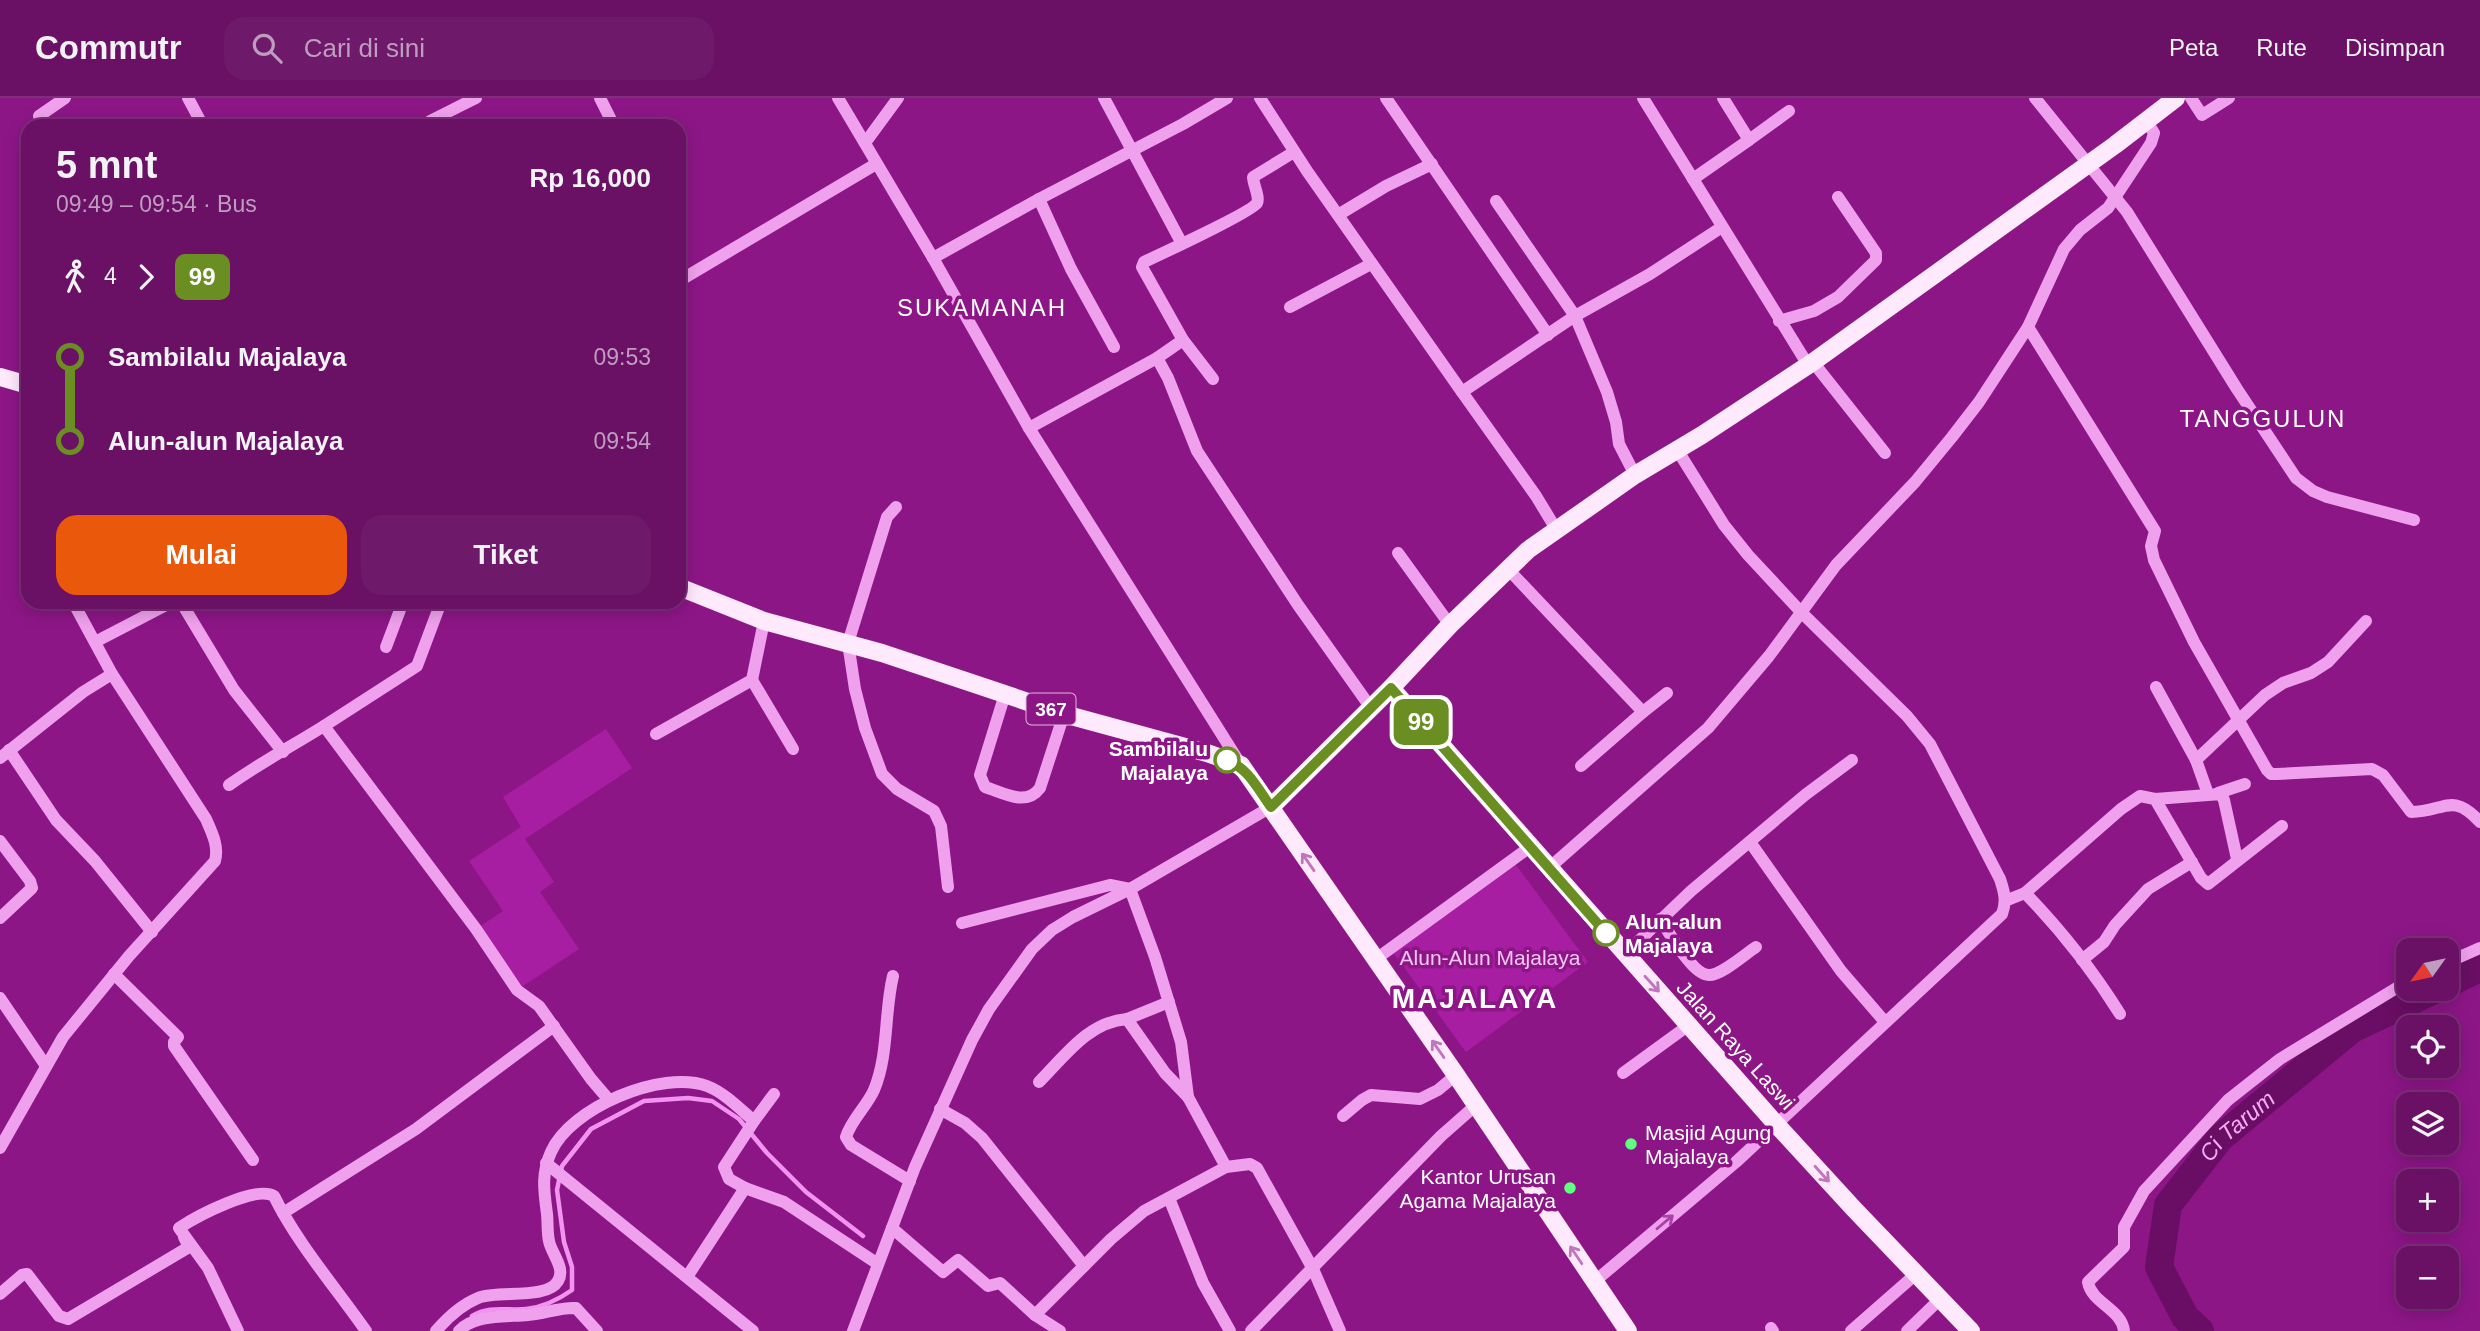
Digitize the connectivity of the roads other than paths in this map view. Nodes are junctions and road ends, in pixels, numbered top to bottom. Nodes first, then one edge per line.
1 (65, 98) edge
2 (188, 98) edge
3 (476, 98) edge
4 (600, 98) edge
5 (838, 98) edge
6 (898, 98) edge
7 (1104, 98) edge
8 (1227, 98) edge
9 (1260, 98) edge
10 (1387, 98) edge
11 (1723, 98) edge
12 (2035, 98) edge
13 (2176, 98) edge
14 (2190, 98) edge
15 (2229, 98) edge
16 (1647, 100) edge
17 (454, 102) edge
18 (1789, 111) dead end
19 (39, 116) dead end
20 (200, 119) edge
21 (433, 119) edge
22 (610, 119) edge
23 (2147, 122) junction
24 (1749, 140) junction
25 (865, 143) junction
26 (1132, 152) junction
27 (1294, 152) junction
28 (876, 164) junction
29 (1432, 164) junction
30 (2088, 165) junction
31 (1693, 179) junction
32 (2116, 196) junction
33 (1838, 197) dead end
34 (1039, 199) junction
35 (1496, 201) dead end
36 (1338, 215) junction
37 (1722, 227) junction
38 (1181, 242) junction
39 (933, 258) junction
40 (1371, 264) junction
41 (686, 277) edge
42 (1290, 307) dead end
43 (1575, 316) junction
44 (1782, 324) junction
45 (2028, 327) junction
46 (1548, 335) junction
47 (1183, 340) junction
48 (1114, 347) dead end
49 (1157, 358) junction
50 (1810, 364) junction
51 (0, 377) edge
52 (1213, 379) dead end
53 (21, 383) edge
54 (1462, 392) junction
55 (1029, 428) junction
56 (1678, 451) junction
57 (1885, 453) dead end
58 (1633, 472) junction
59 (896, 507) dead end
60 (2414, 520) dead end
61 (1556, 529) junction
62 (1398, 553) dead end
63 (1507, 568) junction
64 (686, 590) edge
65 (78, 609) edge
66 (159, 609) edge
67 (185, 609) edge
68 (400, 609) edge
69 (437, 609) edge
70 (1801, 612) junction
71 (1446, 620) junction
72 (764, 621) junction
73 (2366, 621) dead end
74 (95, 642) junction
75 (853, 645) junction
76 (386, 647) dead end
77 (113, 674) junction
78 (751, 680) junction
79 (2156, 687) dead end
80 (1391, 688) junction
81 (1667, 693) dead end
82 (1005, 694) junction
83 (1371, 708) junction
84 (1643, 712) junction
85 (1064, 714) junction
86 (2238, 719) junction
87 (324, 726) junction
88 (656, 734) dead end
89 (793, 749) dead end
90 (283, 752) junction
91 (4, 754) edge
92 (1852, 760) dead end
93 (2196, 760) junction
94 (1581, 766) dead end
95 (1244, 769) junction
96 (2245, 784) dead end
97 (229, 785) dead end
98 (2213, 793) junction
99 (2155, 799) junction
100 (1269, 804) junction
101 (2480, 822) edge
102 (2282, 826) dead end
103 (0, 841) edge
104 (1750, 842) junction
105 (1530, 847) junction
106 (2237, 859) junction
107 (2192, 862) junction
108 (1549, 868) junction
109 (948, 887) dead end
110 (1129, 889) junction
111 (2025, 893) junction
112 (2005, 901) junction
113 (0, 918) edge
114 (1660, 919) junction
115 (962, 923) dead end
116 (152, 932) junction
117 (1756, 947) dead end
118 (2480, 948) edge
119 (1625, 954) junction
120 (2459, 957) edge
121 (1376, 959) junction
122 (2082, 960) junction
123 (114, 974) junction
124 (893, 976) dead end
125 (2396, 988) edge
126 (0, 998) edge
127 (1169, 1002) junction
128 (2120, 1014) dead end
129 (1127, 1019) junction
130 (1885, 1023) junction
131 (1689, 1025) junction
132 (554, 1026) junction
133 (46, 1066) junction
134 (1623, 1073) dead end
135 (1456, 1075) junction
136 (1039, 1082) dead end
137 (774, 1094) dead end
138 (1188, 1097) junction
139 (609, 1100) junction
140 (1475, 1106) junction
141 (940, 1109) junction
142 (1343, 1116) dead end
143 (752, 1123) junction
144 (1776, 1124) junction
145 (0, 1148) edge
146 (253, 1160) dead end
147 (551, 1167) junction
148 (1226, 1167) junction
149 (910, 1181) junction
150 (745, 1188) junction
151 (1168, 1198) junction
152 (282, 1213) junction
153 (180, 1228) junction
154 (892, 1228) junction
155 (878, 1264) junction
156 (1084, 1266) junction
157 (1313, 1269) junction
158 (1916, 1273) junction
159 (687, 1277) junction
160 (1594, 1282) junction
161 (0, 1294) edge
162 (1940, 1299) junction
163 (1035, 1315) junction
164 (238, 1331) edge
165 (366, 1331) edge
166 (436, 1331) edge
167 (459, 1331) edge
168 (597, 1331) edge
169 (753, 1331) edge
170 (853, 1331) edge
171 (1060, 1331) edge
172 (1230, 1331) edge
173 (1251, 1331) edge
174 (1340, 1331) edge
175 (1628, 1331) edge
176 (1851, 1331) edge
177 (1907, 1331) edge
178 (1971, 1331) edge
179 (2124, 1331) edge

1 - 19 street
2 - 20 street
3 - 17 street
4 - 22 street
5 - 25 street
6 - 25 street
7 - 26 street
8 - 26 street
9 - 27 street
10 - 29 street
11 - 24 street
12 - 30 street
13 - 23 main road
14 - 15 street
16 - 31 street
17 - 21 street
18 - 24 street
23 - 30 main road
23 - 32 street
24 - 31 street
25 - 28 street
26 - 34 street
26 - 38 street
27 - 36 street
27 - 38 street
28 - 39 street
28 - 41 street
29 - 36 street
29 - 46 street
30 - 32 street
30 - 50 main road
31 - 37 street
32 - 45 street
32 - 60 street
33 - 44 street
34 - 39 street
34 - 48 street
35 - 43 street
36 - 40 street
37 - 43 street
37 - 44 street
38 - 47 street
39 - 55 street
40 - 42 street
40 - 54 street
43 - 46 street
43 - 58 street
44 - 50 street
45 - 70 street
45 - 86 street
46 - 54 street
47 - 49 street
47 - 52 street
49 - 55 street
49 - 83 street
50 - 56 main road
50 - 57 street
51 - 53 main road
54 - 61 street
55 - 95 street
56 - 58 main road
56 - 70 street
58 - 61 main road
59 - 75 street
61 - 63 main road
62 - 71 street
63 - 71 main road
63 - 84 street
64 - 72 main road, 367
65 - 74 street
66 - 74 street
67 - 90 street
68 - 76 street
69 - 87 street
70 - 108 street
70 - 112 street
71 - 80 main road
72 - 75 main road, 367
72 - 78 street
73 - 86 street
74 - 77 street
75 - 82 main road, 367
75 - 109 street
77 - 91 street
77 - 116 street
78 - 88 street
78 - 89 street
79 - 93 street
80 - 83 main road
80 - 105 main road, Jalan Raya Laswi
81 - 84 street
82 - 85 main road, 367
82 - 85 street
83 - 100 main road
84 - 94 street
85 - 95 main road, 367
86 - 93 street
86 - 101 street
87 - 90 street
87 - 132 street
90 - 97 street
91 - 116 street
92 - 104 street
93 - 98 street
95 - 100 main road
96 - 98 street
98 - 99 street
98 - 106 street
99 - 107 street
99 - 111 street
100 - 110 street
121 -> 100 main road
102 - 106 street
103 - 113 street
104 - 114 street
104 - 130 street
105 - 108 main road, Jalan Raya Laswi
105 - 121 street
106 - 107 street
107 - 122 street
108 - 119 main road, Jalan Raya Laswi
110 - 115 street
110 - 127 street
110 - 141 street
111 - 112 street
111 - 122 street
112 - 130 street
114 - 117 street
114 - 119 street
116 - 123 street
118 - 120 street
119 -> 131 main road, Jalan Raya Laswi
135 -> 121 main road
122 - 128 street
123 - 133 street
123 - 146 street
124 - 149 street
125 - 179 street
126 - 133 street
127 - 129 street
127 - 138 street
129 - 136 street
129 - 138 street
130 - 144 street
131 - 134 street
131 - 144 main road, Jalan Raya Laswi
132 - 139 street
132 - 152 street
133 - 145 street
135 - 140 main road
135 - 142 street
137 - 143 street
138 - 148 street
139 - 143 street
139 - 147 street
140 - 157 street
160 -> 140 main road
141 - 149 street
141 - 156 street
143 - 150 street
144 -> 158 main road, Jalan Raya Laswi
160 -> 144 street
147 - 159 street
147 - 166 street
148 - 151 street
148 - 157 street
149 - 154 street
150 - 155 street
150 - 159 street
151 - 156 street
151 - 172 street
152 - 153 street
152 - 165 street
153 - 161 street
153 - 164 street
154 - 155 street
154 - 163 street
155 - 170 street
156 - 163 street
157 - 173 street
157 - 174 street
158 - 162 main road, Jalan Raya Laswi
158 - 176 street
159 - 169 street
160 - 175 main road
162 - 177 street
162 - 178 main road, Jalan Raya Laswi
163 - 171 street
167 - 168 street

